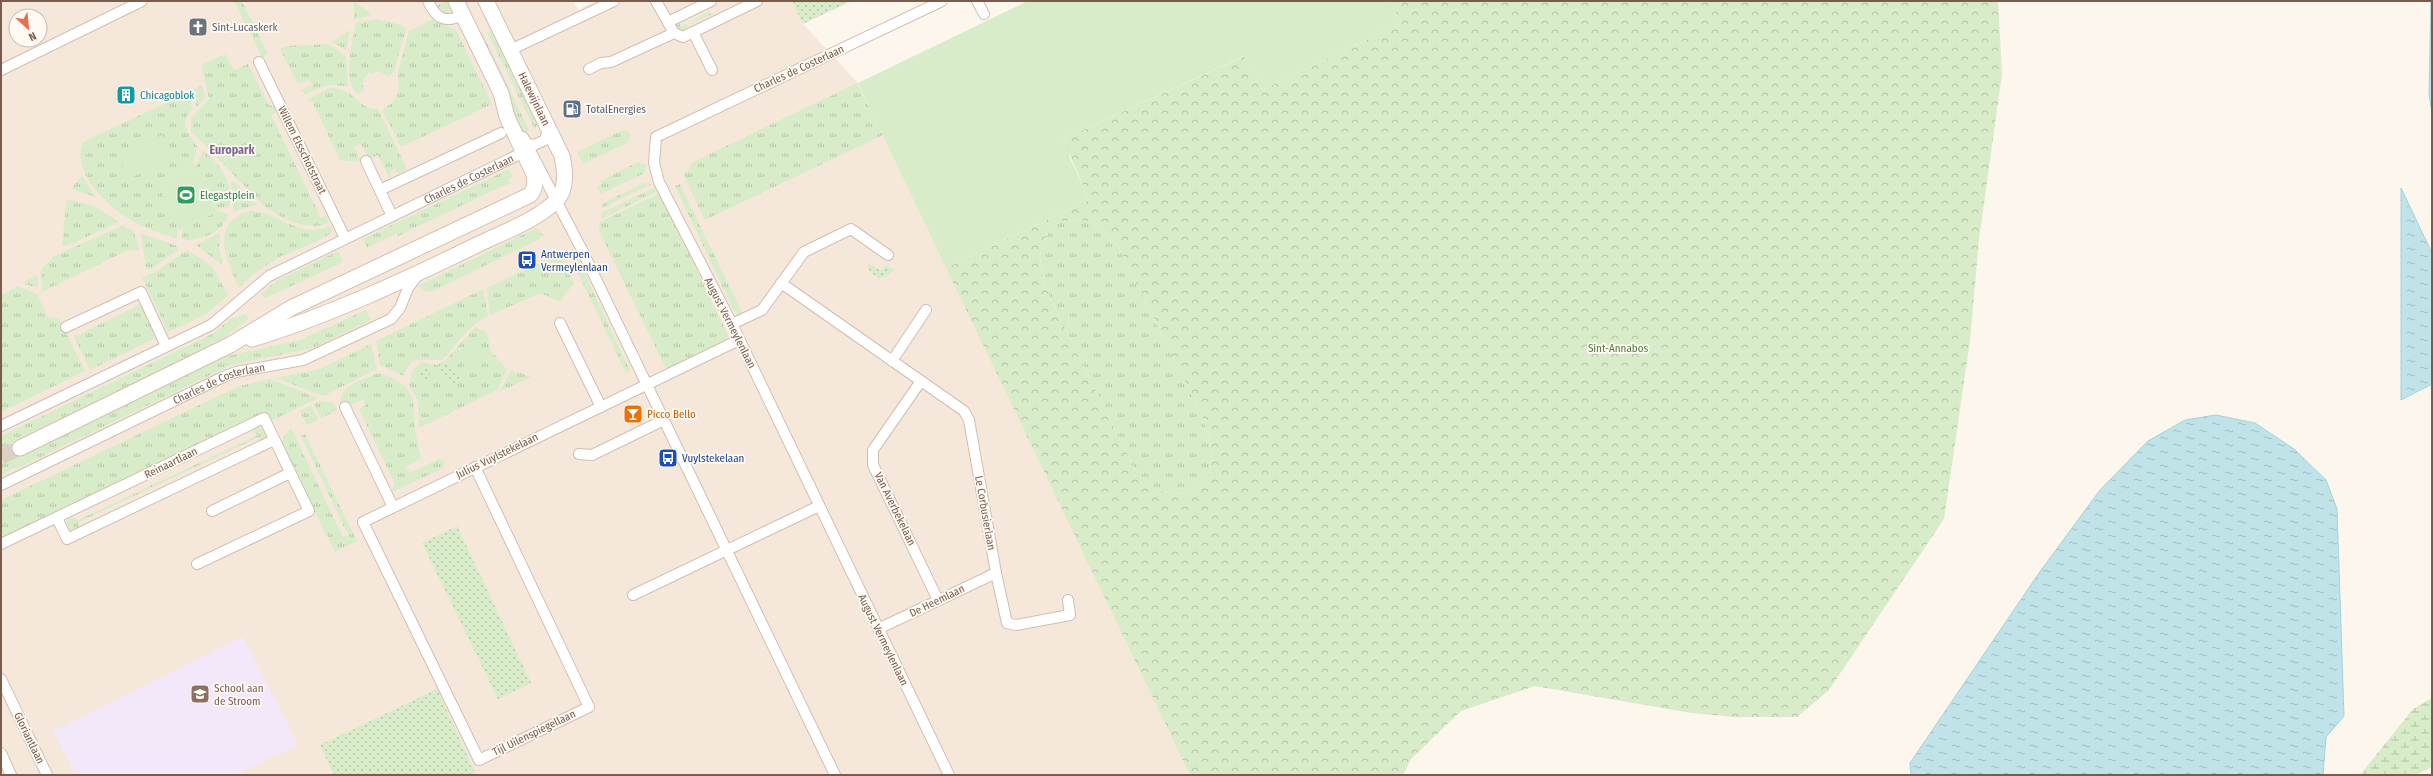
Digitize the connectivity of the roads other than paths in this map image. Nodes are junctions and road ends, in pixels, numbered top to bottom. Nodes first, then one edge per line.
1 (428, 1) edge
2 (456, 1) edge
3 (486, 1) edge
4 (614, 1) edge
5 (656, 1) edge
6 (711, 1) edge
7 (757, 1) edge
8 (942, 1) edge
9 (977, 1) edge
10 (140, 2) edge
11 (984, 14) dead end
12 (463, 15) junction
13 (668, 22) junction
14 (693, 32) junction
15 (674, 33) junction
16 (510, 50) junction
17 (259, 62) dead end
18 (2, 67) edge
19 (589, 69) dead end
20 (712, 70) dead end
21 (548, 128) junction
22 (500, 133) dead end
23 (656, 137) joint
24 (526, 148) junction
25 (366, 161) dead end
26 (380, 190) junction
27 (530, 195) junction
28 (555, 196) junction
29 (392, 216) junction
30 (345, 238) junction
31 (888, 255) dead end
32 (421, 273) junction
33 (781, 283) junction
34 (926, 310) dead end
35 (560, 323) dead end
36 (732, 324) junction
37 (66, 327) dead end
38 (739, 340) junction
39 (230, 345) junction
40 (166, 346) junction
41 (892, 361) junction
42 (921, 381) junction
43 (647, 384) junction
44 (345, 407) dead end
45 (601, 407) junction
46 (664, 420) junction
47 (1, 426) edge
48 (274, 440) junction
49 (20, 448) tunnel mouth
50 (579, 454) dead end
51 (475, 467) junction
52 (290, 473) junction
53 (1, 485) edge
54 (819, 506) junction
55 (393, 507) junction
56 (212, 511) dead end
57 (57, 518) junction
58 (363, 522) joint
59 (1, 544) edge
60 (727, 550) junction
61 (197, 564) dead end
62 (996, 573) junction
63 (633, 595) dead end
64 (938, 600) junction
65 (1068, 600) dead end
66 (878, 629) junction
67 (1, 679) edge
68 (1, 753) edge
69 (11, 775) edge
70 (47, 775) edge
71 (835, 775) edge
72 (949, 775) edge

1 - 12 street
2 - 12 main road
3 - 16 main road, Halewijnlaan
4 - 16 street
5 - 13 street
6 - 13 street
7 - 14 street
8 - 23 street, Charles de Costerlaan
9 - 11 street
10 - 18 street
12 - 24 main road, Charles de Costerlaan
13 - 15 street
14 - 15 street
14 - 20 street
15 - 19 street
16 - 21 main road, Halewijnlaan
17 - 30 street, Willem Elsschotstraat
21 - 24 street
21 - 28 main road, Halewijnlaan
22 - 26 street
23 - 36 street, August Vermeylenlaan
24 - 27 main road, Charles de Costerlaan
24 - 28 street
24 - 29 street, Charles de Costerlaan
25 - 26 street
26 - 29 street
27 - 28 street, Charles de Costerlaan
27 - 39 main road, Charles de Costerlaan
28 - 32 main road, Charles de Costerlaan
28 - 43 street
29 - 30 street, Charles de Costerlaan
30 - 40 street, Charles de Costerlaan
31 - 33 street
32 - 39 main road, Charles de Costerlaan
32 - 53 street, Charles de Costerlaan
33 - 36 street
33 - 41 street, Le Corbusierlaan
34 - 41 street
35 - 45 street
36 - 38 street, August Vermeylenlaan
37 - 40 street
38 - 43 street, Julius Vuylstekelaan
38 - 54 street, August Vermeylenlaan
39 - 49 main road, Charles de Costerlaan
40 - 47 street, Charles de Costerlaan
41 - 42 street, Le Corbusierlaan
42 - 62 street, Le Corbusierlaan
42 - 64 street, Van Averbekelaan
43 - 45 street, Julius Vuylstekelaan
43 - 46 street
44 - 55 street
45 - 51 street, Julius Vuylstekelaan
46 - 50 street
46 - 60 street
48 - 52 street, Reinaartlaan
48 - 57 street
48 - 57 street, Reinaartlaan
51 - 55 street, Julius Vuylstekelaan
51 - 58 street, Tijl Uilenspiegellaan
52 - 56 street
52 - 61 street, Reinaartlaan
54 - 60 street
54 - 66 street, August Vermeylenlaan
55 - 58 street, Julius Vuylstekelaan
57 - 59 street, Reinaartlaan
60 - 63 street
60 - 71 street
62 - 64 street, De Heemlaan
62 - 65 street, Le Corbusierlaan
64 - 66 street, De Heemlaan
66 - 72 street, August Vermeylenlaan
67 - 70 street, Gloriantlaan
68 - 69 street

